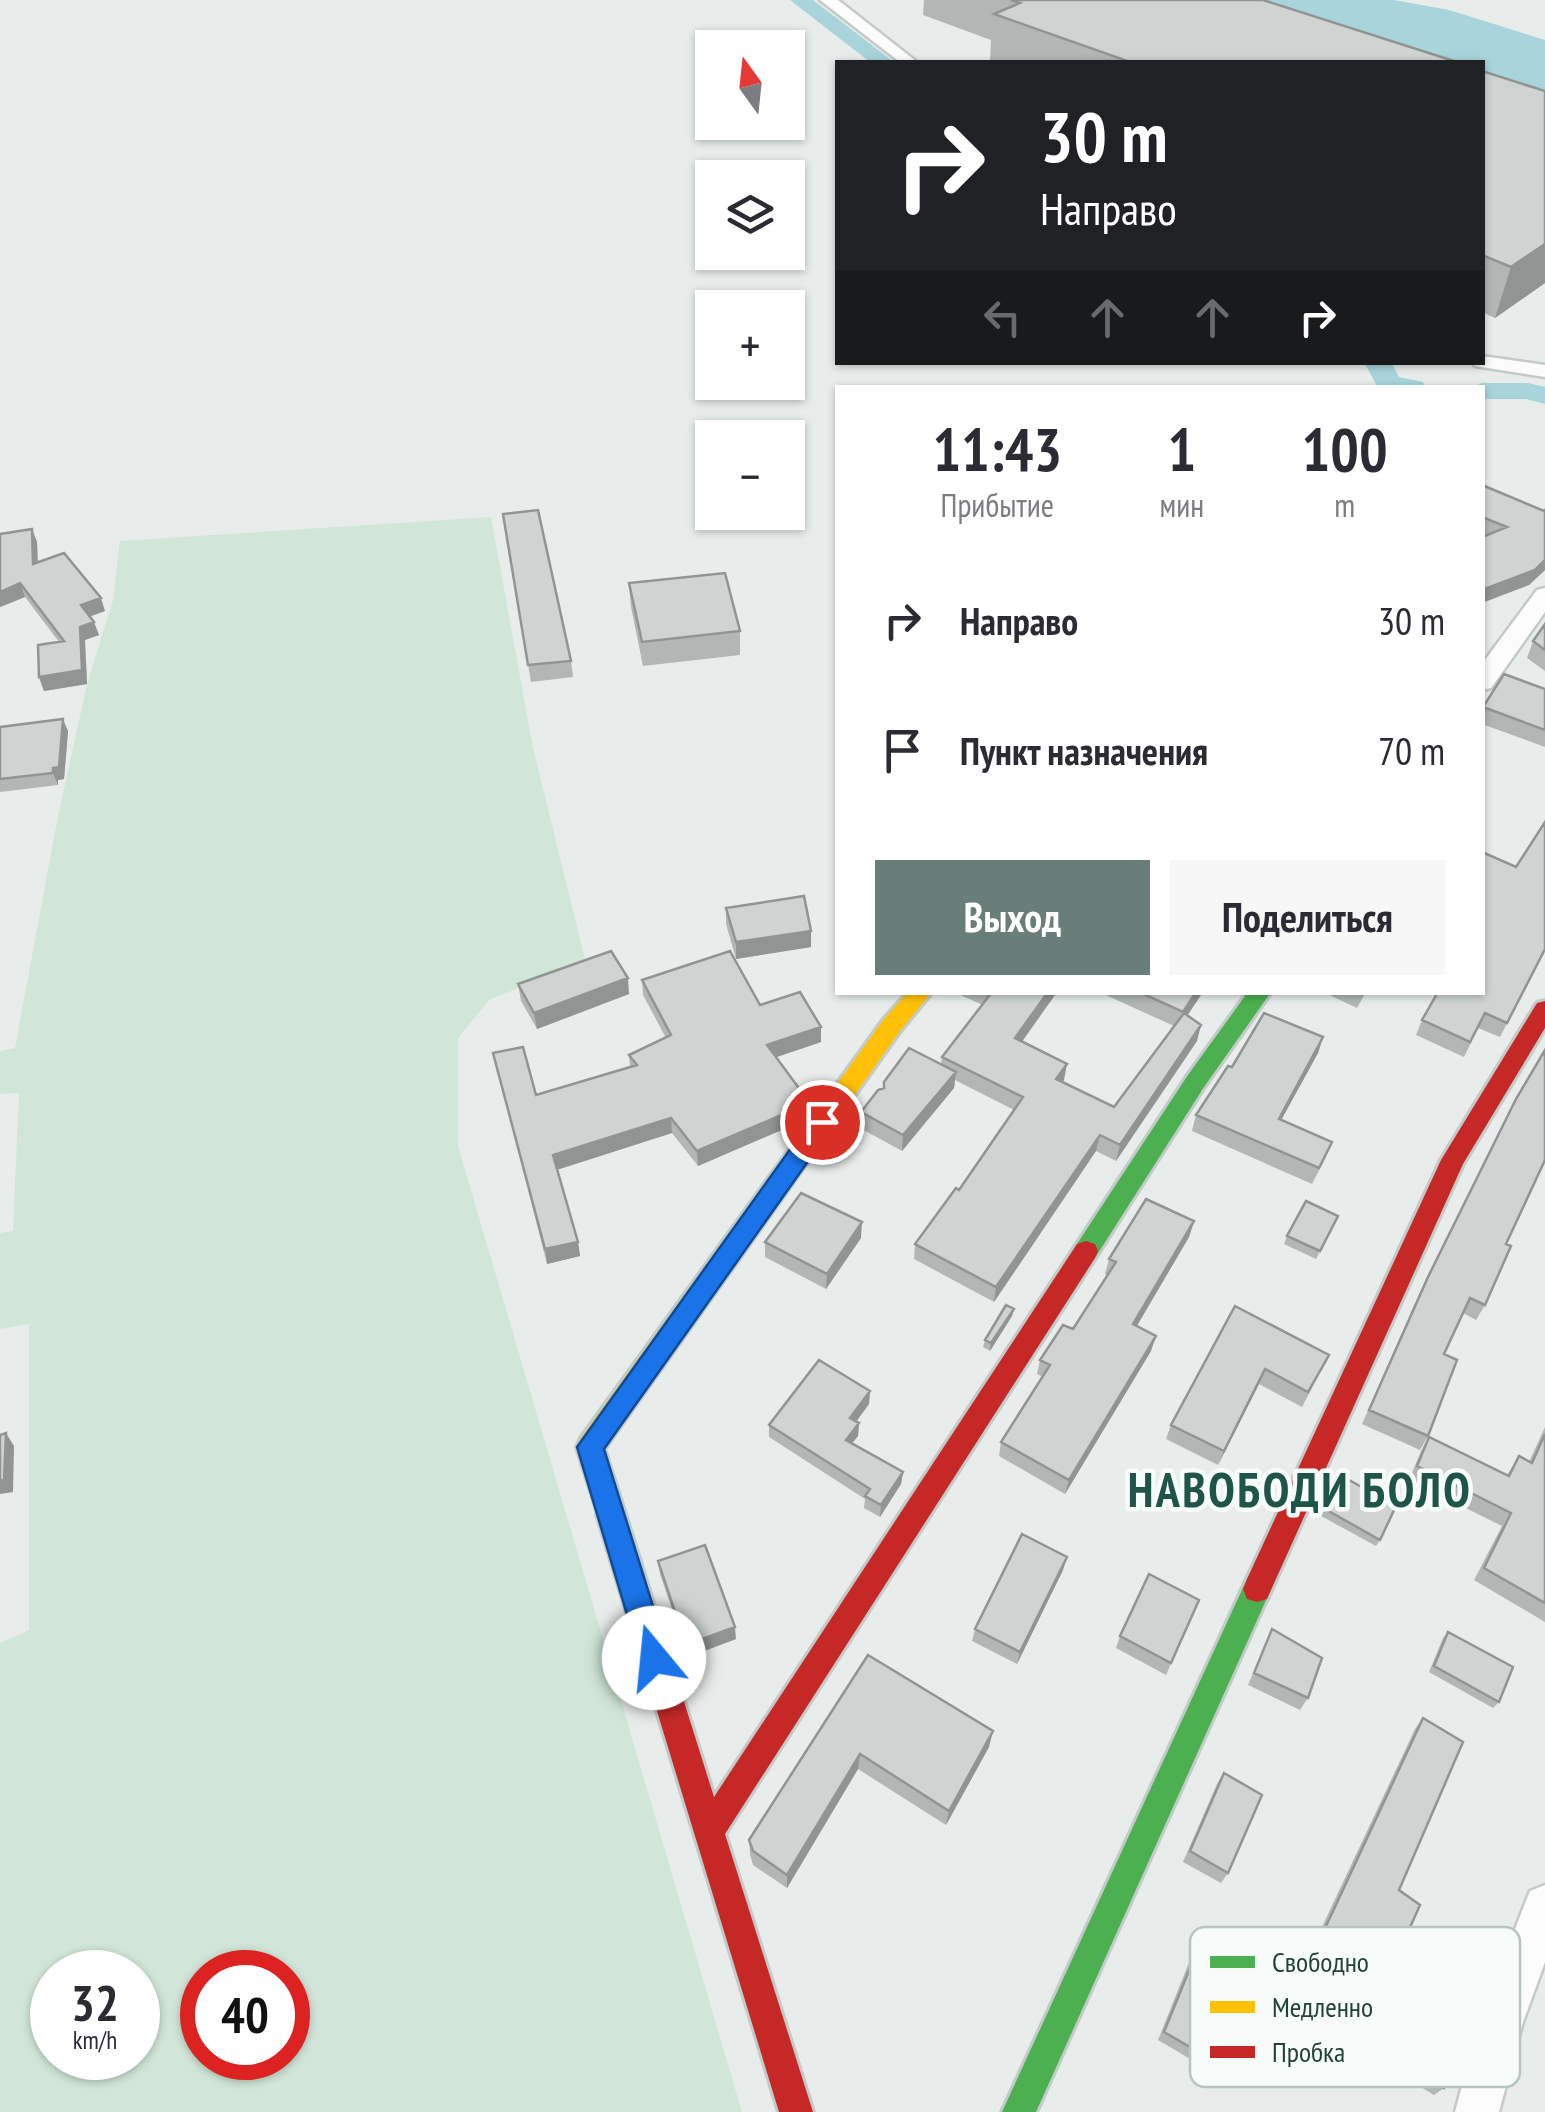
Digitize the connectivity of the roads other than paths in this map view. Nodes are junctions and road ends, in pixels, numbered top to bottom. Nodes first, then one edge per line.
1 (828, 0) edge
2 (906, 60) edge
3 (1485, 362) edge
4 (1545, 371) edge
5 (1545, 595) edge
6 (1485, 678) edge
7 (918, 995) edge
8 (1258, 995) edge
9 (1545, 1009) edge
10 (708, 1833) junction
11 (1545, 1906) edge
12 (1520, 1970) edge
13 (1483, 2087) edge
14 (796, 2112) edge
15 (1019, 2112) edge
16 (1477, 2112) edge

1 - 2 street
3 - 4 street
5 - 6 street
7 - 10 street
8 - 10 street
9 - 15 street
10 - 14 street
11 - 12 street
13 - 16 street

